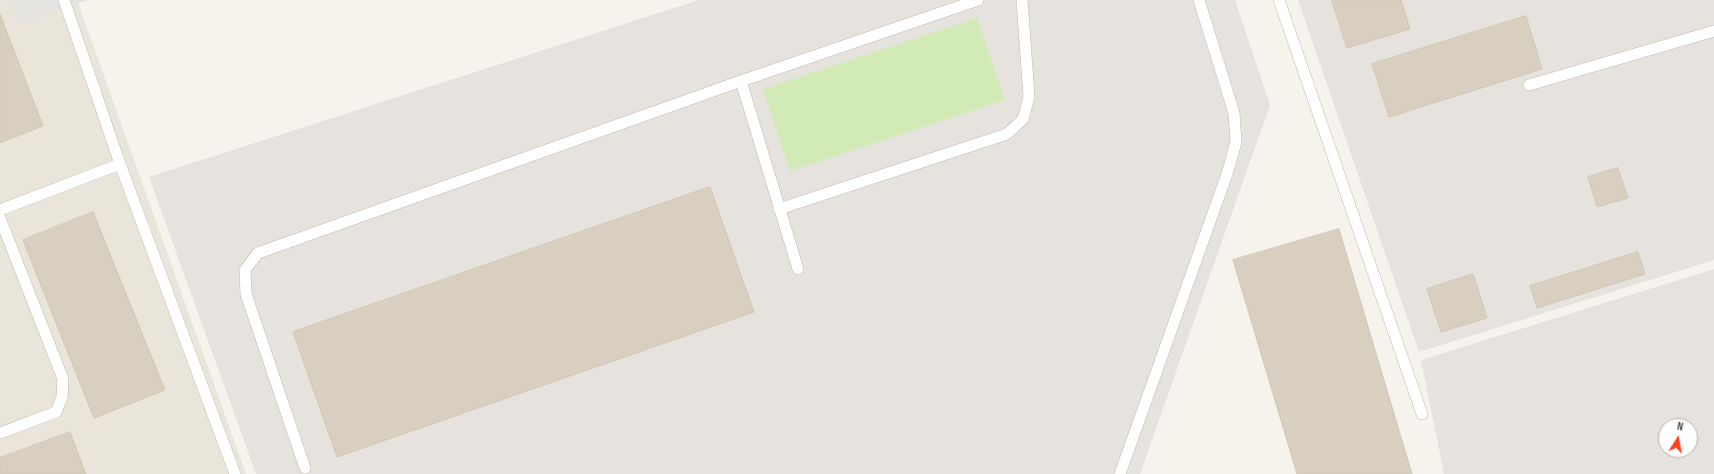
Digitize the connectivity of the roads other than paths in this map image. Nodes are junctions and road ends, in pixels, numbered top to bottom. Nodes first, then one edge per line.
1 (64, 0) edge
2 (978, 0) edge
3 (1022, 0) edge
4 (1199, 0) edge
5 (1279, 0) edge
6 (1714, 31) edge
7 (741, 81) junction
8 (1529, 85) dead end
9 (120, 164) junction
10 (779, 209) junction
11 (0, 210) edge
12 (0, 218) edge
13 (798, 269) dead end
14 (1422, 414) dead end
15 (0, 433) edge
16 (305, 468) dead end
17 (235, 474) edge
18 (1120, 474) edge

1 - 9 lane
2 - 7 lane
3 - 10 lane
4 - 18 lane
5 - 14 lane
6 - 8 lane
7 - 10 lane
7 - 16 lane
9 - 11 lane
9 - 17 lane
10 - 13 lane
12 - 15 lane

